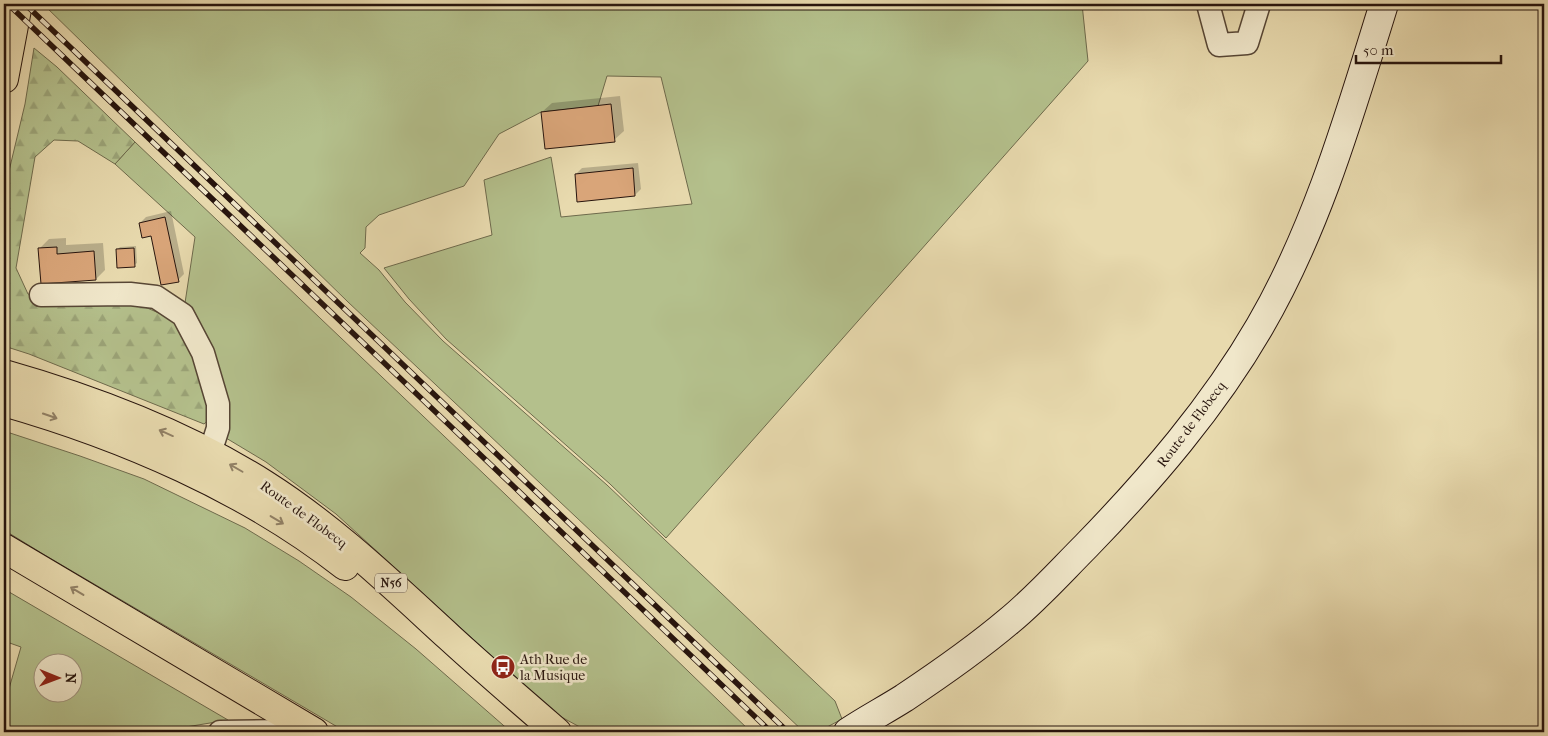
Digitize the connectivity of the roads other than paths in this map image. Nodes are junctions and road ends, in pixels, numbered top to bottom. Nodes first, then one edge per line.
1 (18, 4) edge
2 (1208, 4) edge
3 (1259, 4) edge
4 (1384, 4) edge
5 (4, 79) edge
6 (41, 295) dead end
7 (4, 374) edge
8 (4, 402) edge
9 (210, 453) junction
10 (4, 548) edge
11 (4, 571) edge
12 (852, 731) edge
13 (220, 732) edge
14 (282, 732) edge
15 (314, 732) edge
16 (533, 732) edge
17 (557, 732) edge

1 - 5 highway
2 - 3 street
4 - 12 street, Route de Flobecq
6 - 9 street
9 -> 7 highway, Route de Flobecq / N56
8 -> 16 highway, Route de Flobecq / N56
17 -> 9 highway, Route de Flobecq / N56
15 -> 10 highway
11 - 14 highway
13 - 14 street

